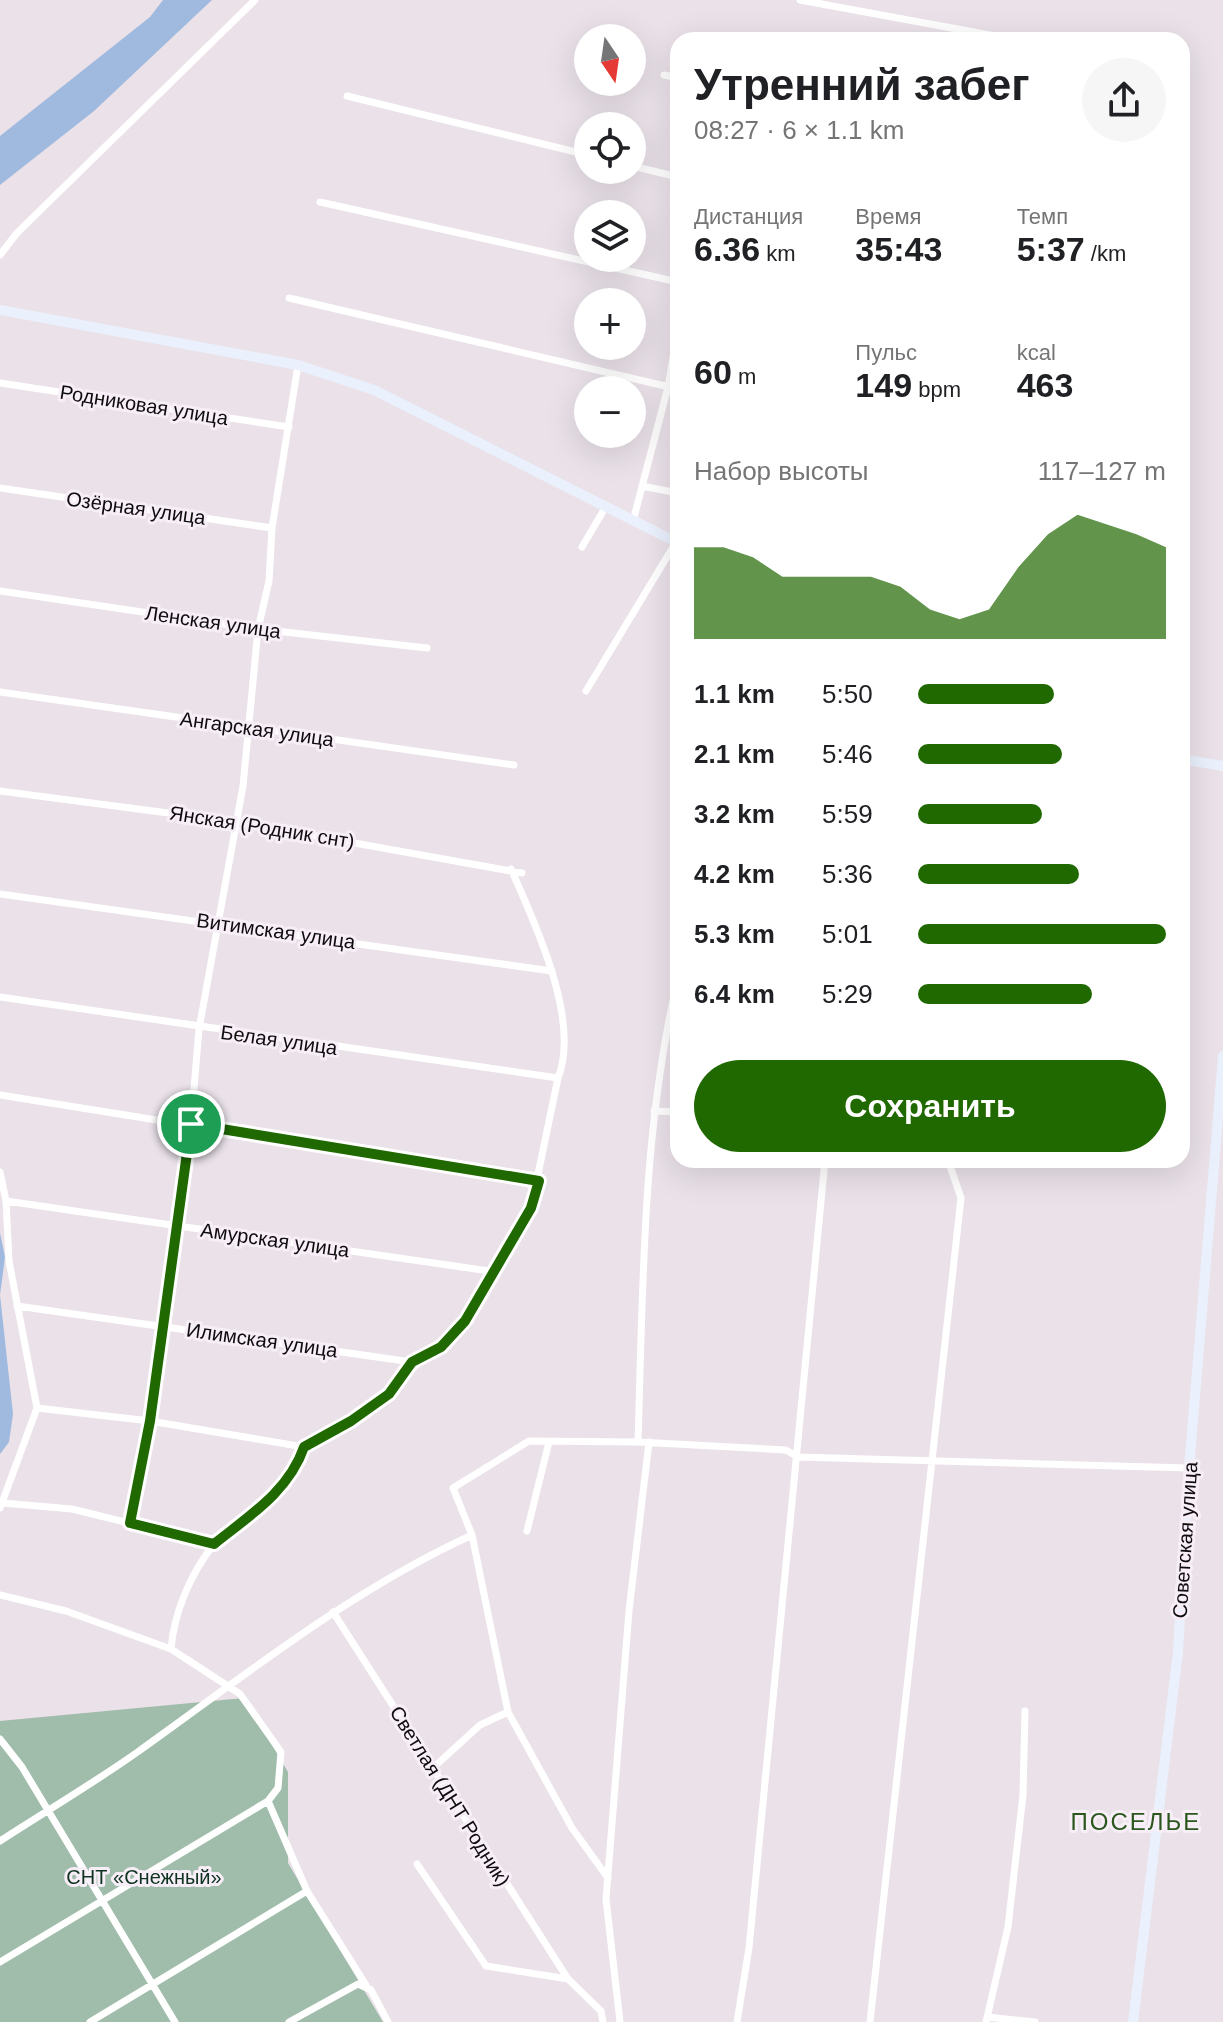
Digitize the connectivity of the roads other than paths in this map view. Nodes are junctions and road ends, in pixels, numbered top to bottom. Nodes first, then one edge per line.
1 (255, 0) edge
2 (800, 0) edge
3 (974, 32) edge
4 (664, 75) dead end
5 (670, 76) edge
6 (347, 96) dead end
7 (574, 152) edge
8 (646, 169) edge
9 (670, 175) edge
10 (320, 202) dead end
11 (0, 255) edge
12 (670, 280) edge
13 (289, 298) dead end
14 (0, 310) edge
15 (298, 365) junction
16 (670, 375) edge
17 (0, 383) edge
18 (668, 387) junction
19 (289, 427) junction
20 (642, 486) junction
21 (0, 488) edge
22 (670, 491) edge
23 (605, 508) junction
24 (633, 521) junction
25 (272, 528) junction
26 (670, 540) edge
27 (582, 547) dead end
28 (670, 554) edge
29 (0, 591) edge
30 (258, 629) junction
31 (427, 648) dead end
32 (586, 691) dead end
33 (0, 692) edge
34 (248, 728) junction
35 (1190, 760) edge
36 (514, 765) dead end
37 (1223, 766) edge
38 (0, 791) edge
39 (237, 822) junction
40 (511, 869) junction
41 (522, 873) dead end
42 (0, 894) edge
43 (216, 923) junction
44 (552, 971) junction
45 (0, 997) edge
46 (670, 1022) edge
47 (199, 1029) junction
48 (1223, 1056) edge
49 (558, 1078) junction
50 (0, 1095) edge
51 (654, 1111) junction
52 (670, 1112) edge
53 (191, 1124) junction
54 (824, 1168) edge
55 (951, 1168) edge
56 (0, 1172) edge
57 (539, 1181) junction
58 (6, 1201) junction
59 (176, 1226) junction
60 (496, 1272) junction
61 (17, 1306) junction
62 (162, 1325) junction
63 (412, 1362) junction
64 (37, 1408) junction
65 (150, 1421) junction
66 (549, 1442) junction
67 (638, 1442) junction
68 (649, 1442) junction
69 (304, 1447) junction
70 (798, 1457) junction
71 (930, 1462) junction
72 (1189, 1468) junction
73 (2, 1506) edge
74 (130, 1523) junction
75 (527, 1531) dead end
76 (472, 1535) junction
77 (214, 1544) junction
78 (0, 1595) edge
79 (333, 1612) junction
80 (171, 1649) junction
81 (226, 1686) junction
82 (1025, 1711) dead end
83 (508, 1712) junction
84 (0, 1739) edge
85 (434, 1767) junction
86 (268, 1801) junction
87 (46, 1810) junction
88 (0, 1841) edge
89 (417, 1864) dead end
90 (608, 1878) junction
91 (307, 1891) junction
92 (102, 1900) junction
93 (0, 1962) edge
94 (568, 1979) junction
95 (152, 1984) junction
96 (366, 1985) junction
97 (987, 2020) edge
98 (90, 2022) edge
99 (175, 2022) edge
100 (289, 2022) edge
101 (388, 2022) edge
102 (603, 2022) edge
103 (620, 2022) edge
104 (737, 2022) edge
105 (870, 2022) edge
106 (1035, 2022) edge
107 (1133, 2022) edge

1 - 11 street
2 - 3 street
4 - 5 street
6 - 7 street
8 - 9 street
10 - 12 street
13 - 18 street
14 - 15 main road
15 - 19 street
15 - 23 main road
16 - 18 street
17 - 19 street, Родниковая улица
18 - 20 street
19 - 25 street
20 - 22 street
20 - 24 street
21 - 25 street, Озёрная улица
23 - 24 main road
23 - 27 street
24 - 26 main road
25 - 30 street
28 - 32 street
29 - 30 street, Ленская улица
30 - 31 street, Ленская улица
30 - 34 street
33 - 34 street, Ангарская улица
34 - 36 street, Ангарская улица
34 - 39 street
35 - 37 main road
38 - 39 street, Янская (Родник снт)
39 - 40 street, Янская (Родник снт)
39 - 43 street
40 - 41 street, Янская (Родник снт)
40 - 44 street
42 - 43 street, Витимская улица
43 - 44 street, Витимская улица
43 - 47 street
44 - 49 street
45 - 47 street, Белая улица
46 - 51 street
47 - 49 street, Белая улица
47 - 53 street
48 - 72 main road, Советская улица
49 - 57 street
50 - 53 street
51 - 52 street
51 - 67 street
53 - 57 street
53 - 59 street
54 - 70 street
55 - 71 street
56 - 58 street
57 - 60 street
58 - 59 street, Амурская улица
58 - 61 street
59 - 60 street, Амурская улица
59 - 62 street
60 - 63 street
61 - 62 street, Илимская улица
61 - 64 street
62 - 63 street, Илимская улица
62 - 65 street
63 - 69 street
64 - 65 street
64 - 73 street
65 - 69 street
65 - 74 street
66 - 67 street
66 - 75 street
66 - 76 street
67 - 68 street
68 - 70 street
68 - 90 street
69 - 77 street
70 - 71 street
70 - 104 street
71 - 72 street
71 - 105 street
72 - 107 main road, Советская улица
73 - 74 street
74 - 77 street
76 - 79 street
76 - 83 street
77 - 80 street
78 - 80 street
79 - 81 street
79 - 85 street, Светлая (ДНТ Родник)
80 - 81 street
81 - 86 street
81 - 87 street
82 - 97 street
83 - 85 street
83 - 90 street
84 - 87 street
85 - 94 street, Светлая (ДНТ Родник)
86 - 91 street
86 - 92 street
87 - 88 street
87 - 92 street
89 - 94 street
90 - 103 street
91 - 95 street
91 - 96 street
92 - 93 street
92 - 95 street
94 - 102 street, Светлая (ДНТ Родник)
95 - 98 street
95 - 99 street
96 - 100 street
96 - 101 street
97 - 106 street

